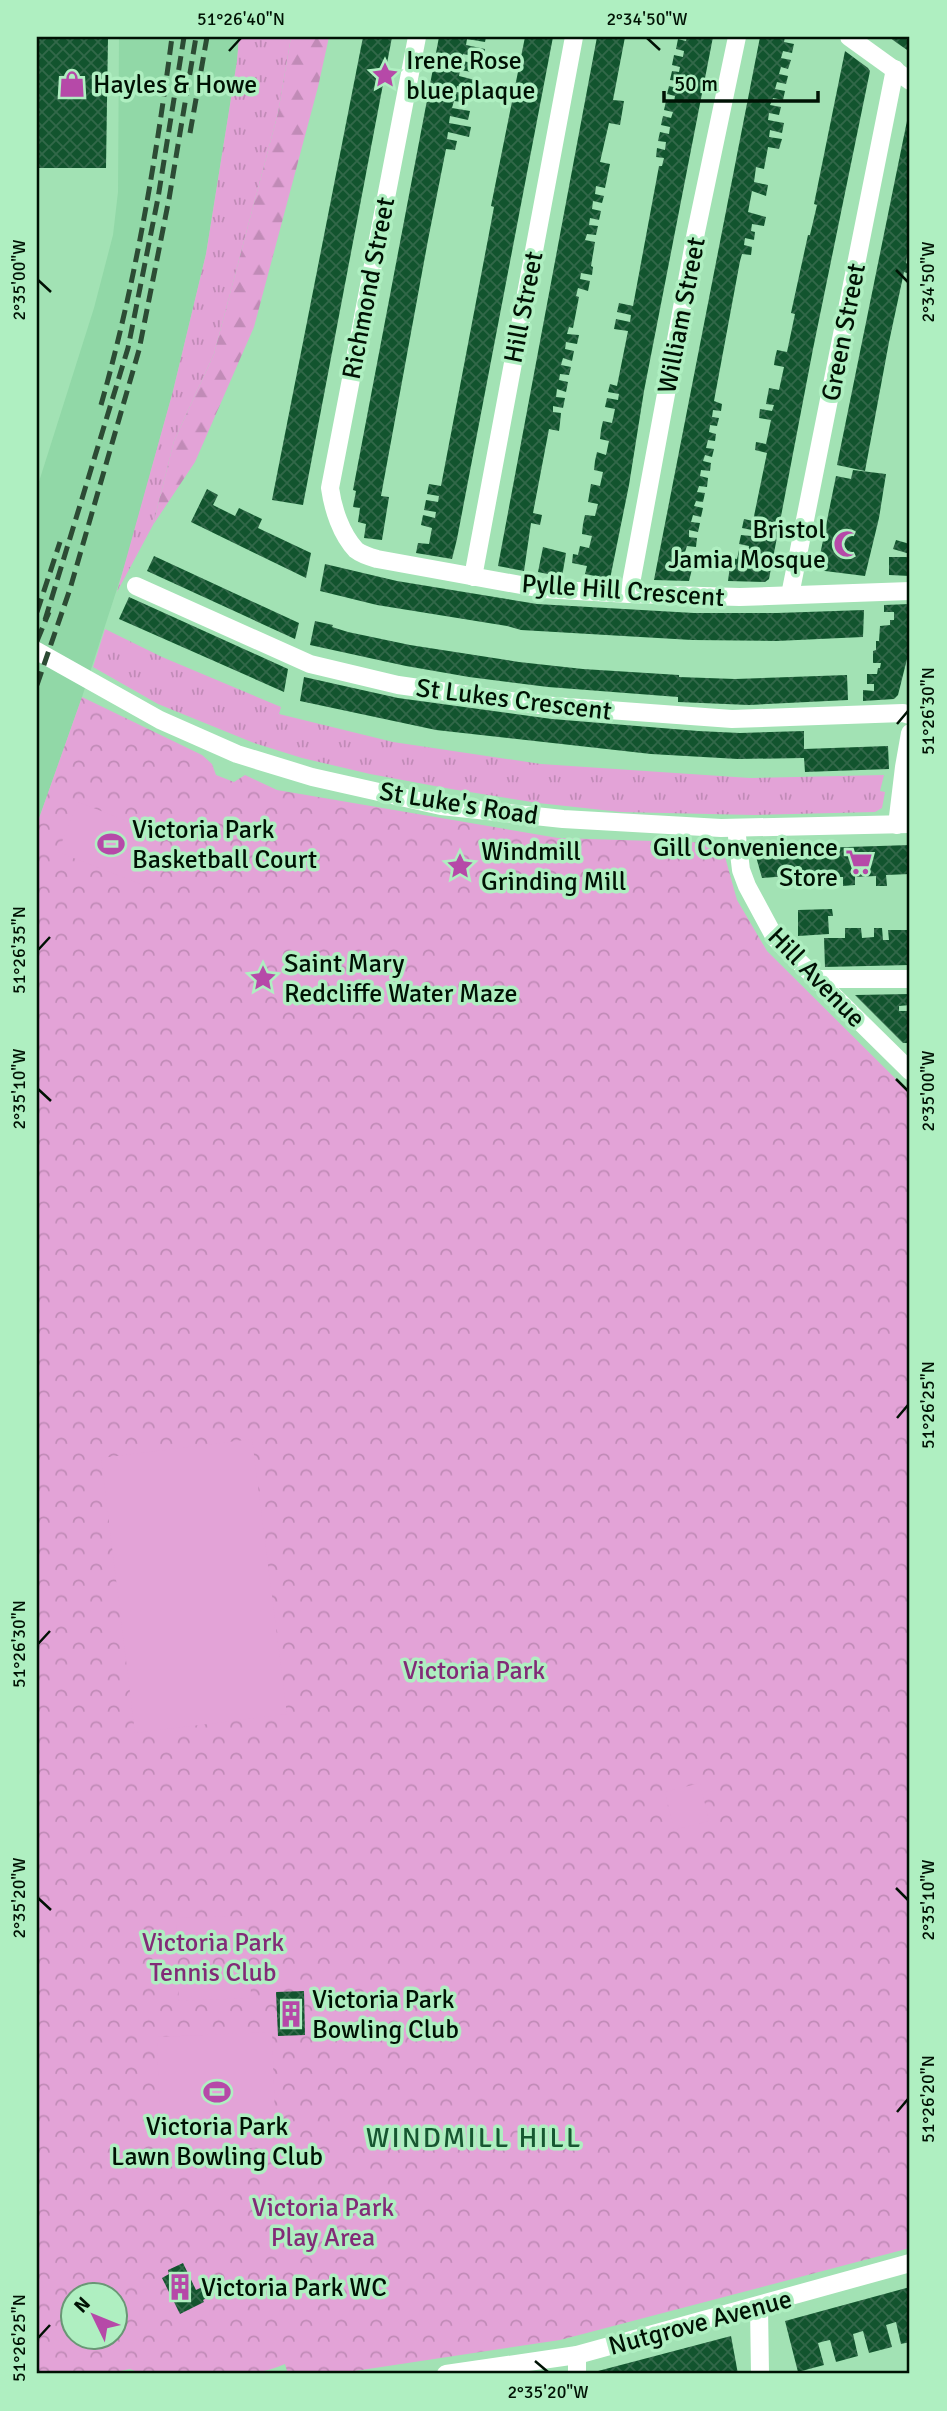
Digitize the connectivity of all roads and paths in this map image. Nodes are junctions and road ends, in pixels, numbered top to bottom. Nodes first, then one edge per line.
1 (417, 37) edge
2 (574, 37) edge
3 (737, 37) edge
4 (849, 37) edge
5 (895, 69) junction
6 (910, 81) edge
7 (346, 536) joint
8 (473, 577) junction
9 (136, 586) dead end
10 (910, 591) edge
11 (629, 594) junction
12 (790, 595) junction
13 (37, 651) edge
14 (910, 715) edge
15 (910, 733) edge
16 (904, 824) edge
17 (736, 828) junction
18 (816, 979) junction
19 (910, 979) edge
20 (910, 1072) edge
21 (910, 2263) edge
22 (759, 2306) junction
23 (576, 2355) junction
24 (446, 2374) edge
25 (577, 2374) edge
26 (760, 2374) edge

1 - 7 street, Richmond Street
2 - 8 street, Hill Street
3 - 11 street, William Street
4 - 5 street
5 - 6 street
5 - 12 street, Green Street
7 - 8 street, Pylle Hill Crescent
8 - 11 street, Pylle Hill Crescent
9 - 14 street, St Lukes Crescent
10 - 12 street, Pylle Hill Crescent
11 - 12 street, Pylle Hill Crescent
13 - 17 street, St Luke's Road
15 - 16 street
16 - 17 street, St Luke's Road
17 - 18 street, Hill Avenue
18 - 19 street
18 - 20 street, Hill Avenue
21 - 22 street, Nutgrove Avenue
22 - 23 street, Nutgrove Avenue
22 - 26 street
23 - 24 street, Nutgrove Avenue
23 - 25 street

